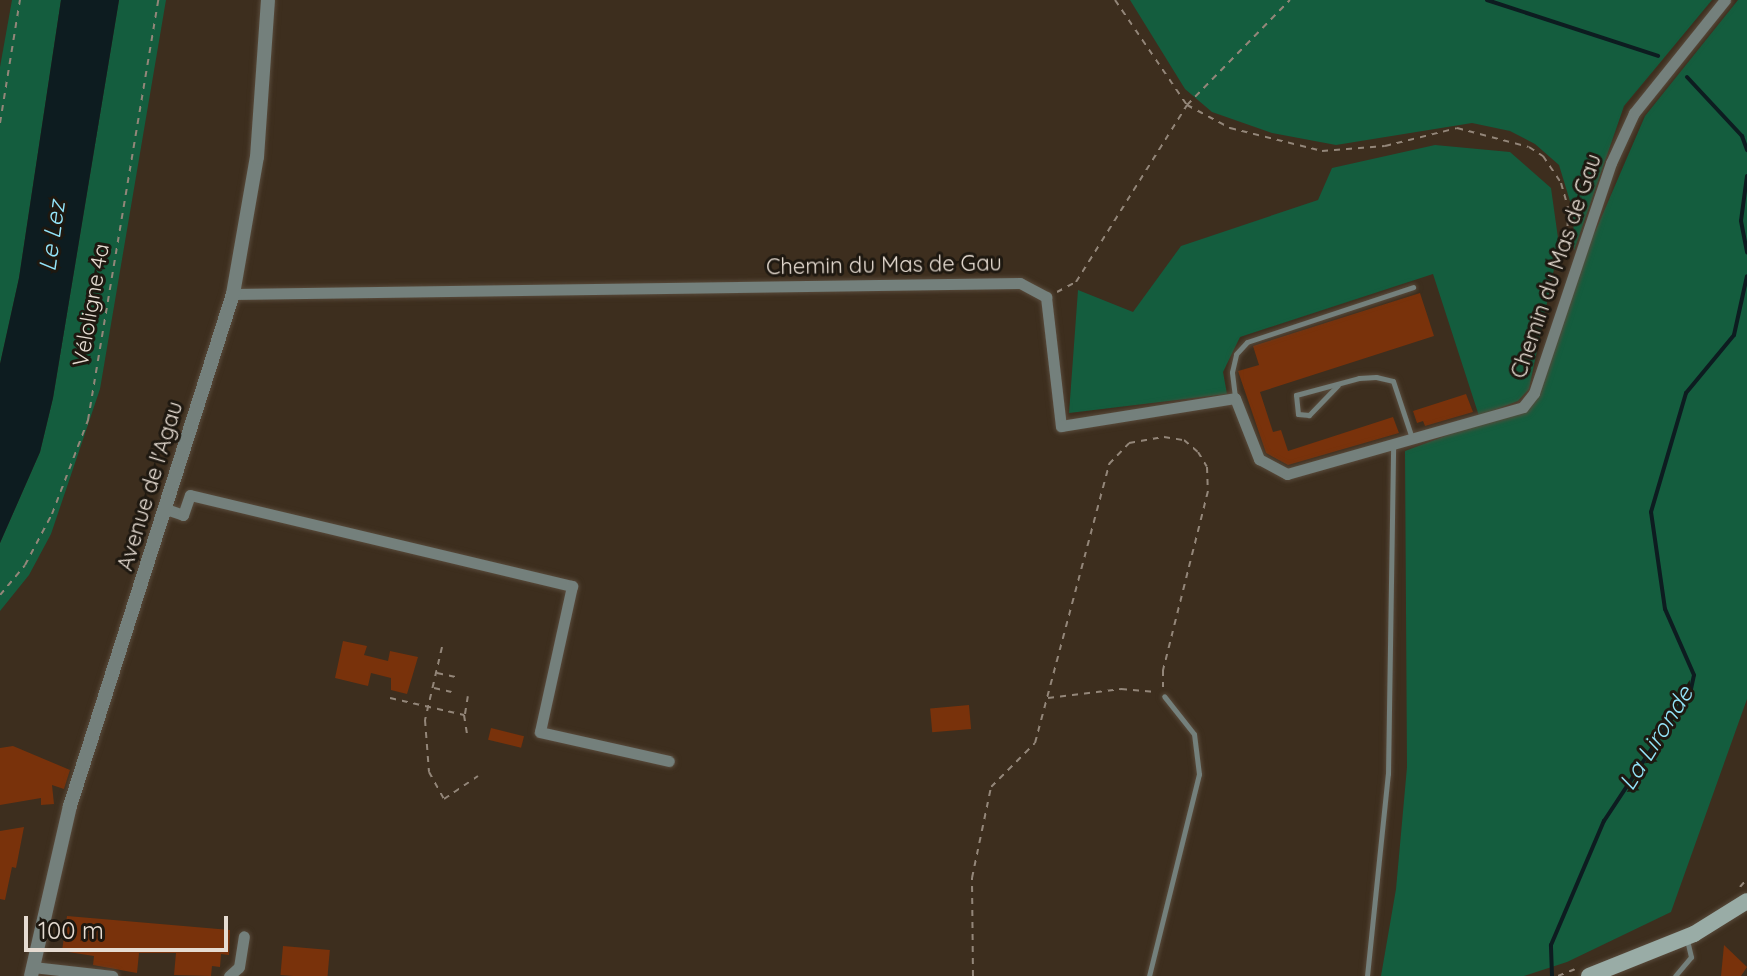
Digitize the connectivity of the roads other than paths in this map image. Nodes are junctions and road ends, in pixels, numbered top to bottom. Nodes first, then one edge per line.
1 (268, 0) edge
2 (1725, 0) edge
3 (1413, 287) dead end
4 (233, 294) junction
5 (1338, 385) junction
6 (1235, 398) junction
7 (1413, 439) junction
8 (1393, 444) junction
9 (166, 509) junction
10 (1164, 696) road end
11 (669, 761) dead end
12 (1747, 901) edge
13 (244, 936) dead end
14 (1687, 938) junction
15 (32, 971) edge
16 (112, 976) edge
17 (229, 976) edge
18 (1149, 976) edge
19 (1367, 976) edge
20 (1589, 976) edge
21 (1675, 976) edge

1 - 4 street, Avenue de l'Agau
2 - 7 street, Chemin du Mas de Gau
3 - 6 lane
4 - 6 street, Chemin du Mas de Gau
4 - 9 street, Avenue de l'Agau
5 - 5 lane
5 - 7 lane
6 - 8 street, Chemin du Mas de Gau
7 - 8 street, Chemin du Mas de Gau
8 - 19 lane
9 - 11 street
9 - 15 street, Avenue de l'Agau
10 - 18 lane
12 - 14 main road
13 - 17 street
14 - 20 main road
14 - 21 lane
15 - 16 street

